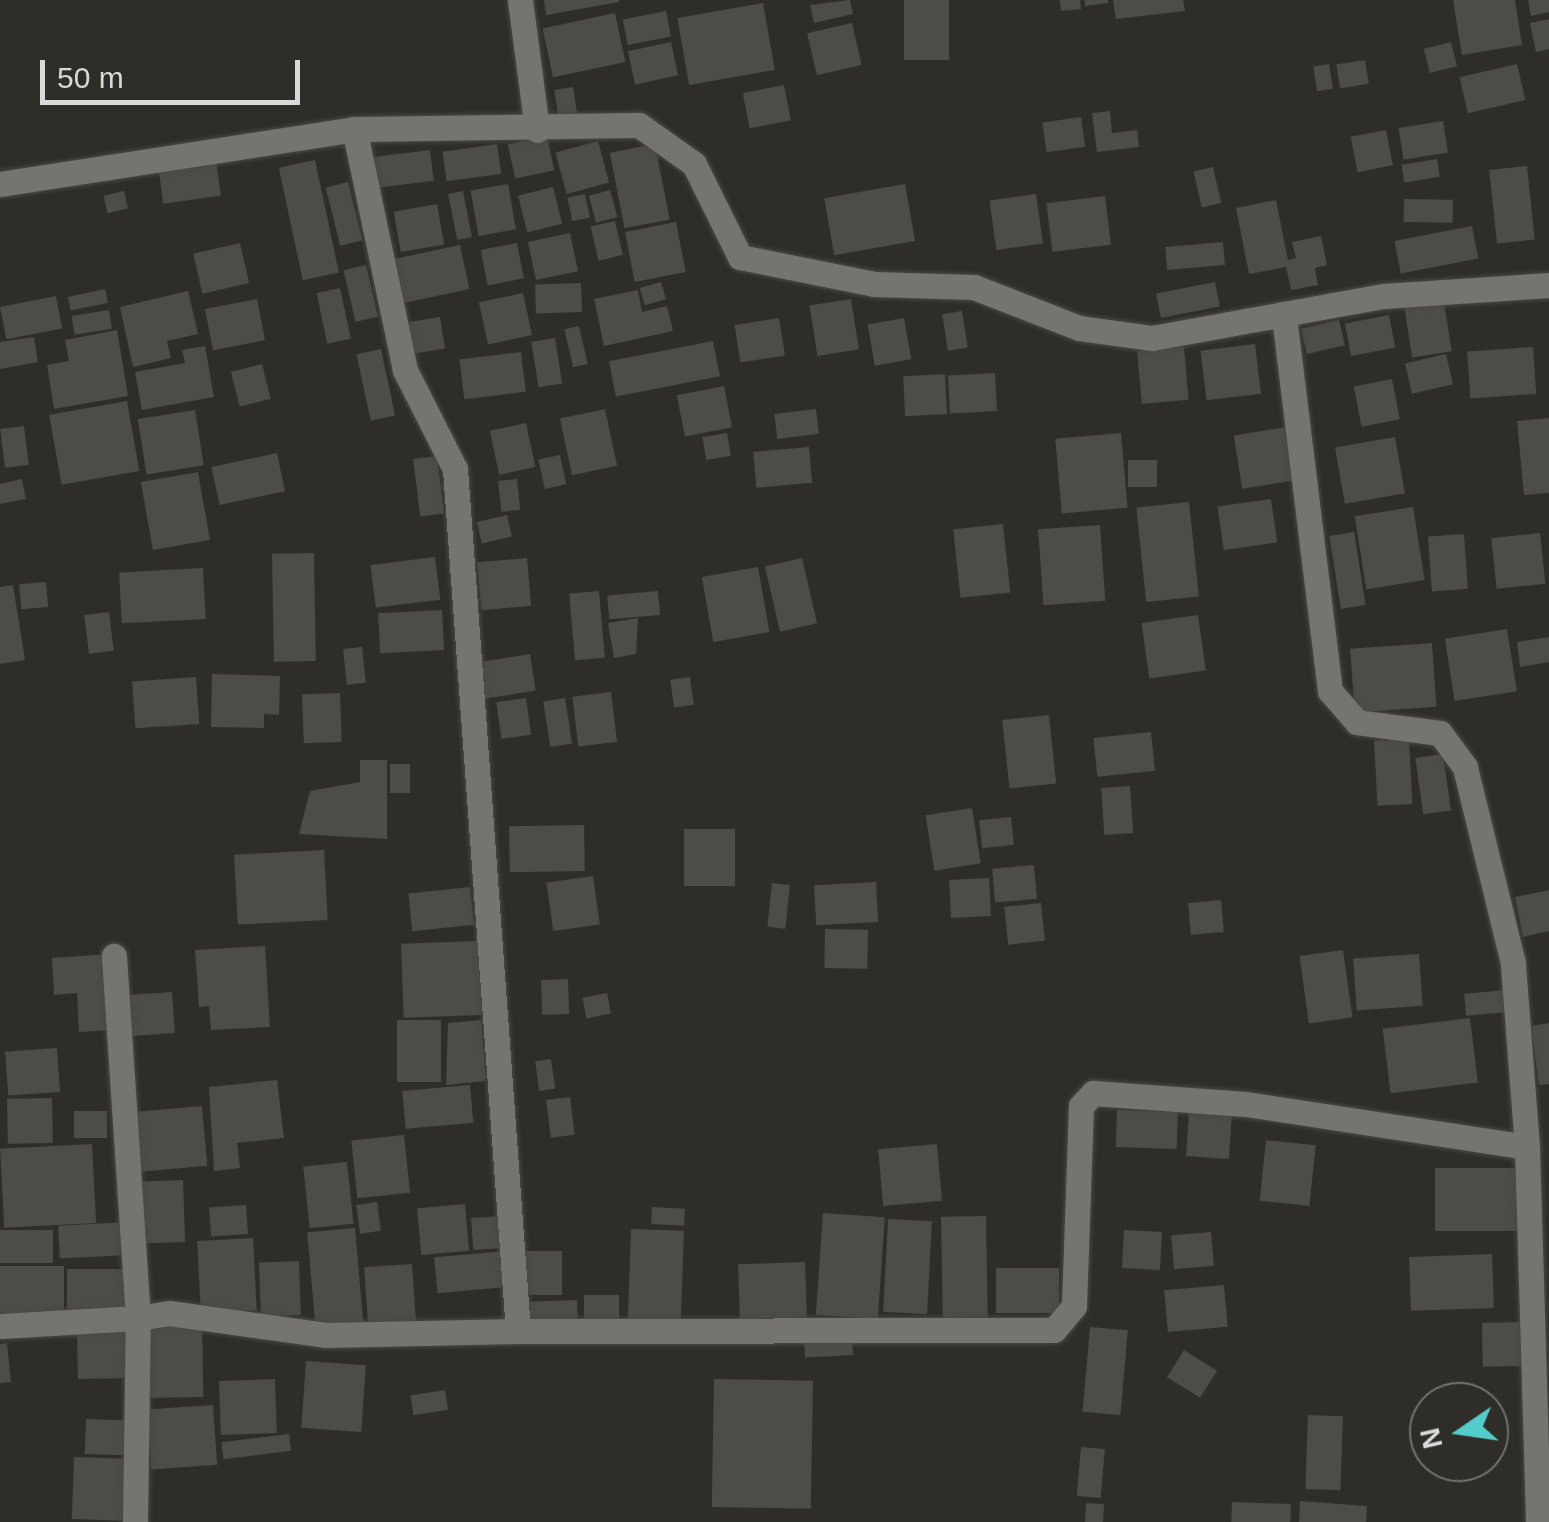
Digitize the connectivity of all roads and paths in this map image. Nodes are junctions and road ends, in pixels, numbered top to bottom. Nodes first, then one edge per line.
1 (520, 0) edge
2 (354, 129) junction
3 (538, 130) junction
4 (0, 184) edge
5 (1549, 285) edge
6 (1284, 314) junction
7 (114, 956) dead end
8 (1527, 1147) junction
9 (138, 1318) junction
10 (0, 1326) edge
11 (518, 1331) junction
12 (135, 1522) edge
13 (1538, 1522) edge

1 - 3 street
2 - 3 street
2 - 4 street
2 - 11 street
3 - 6 street
5 - 6 street
6 - 8 street
7 - 9 street
8 - 11 street
8 - 13 street
9 - 10 street
9 - 11 street
9 - 12 street

